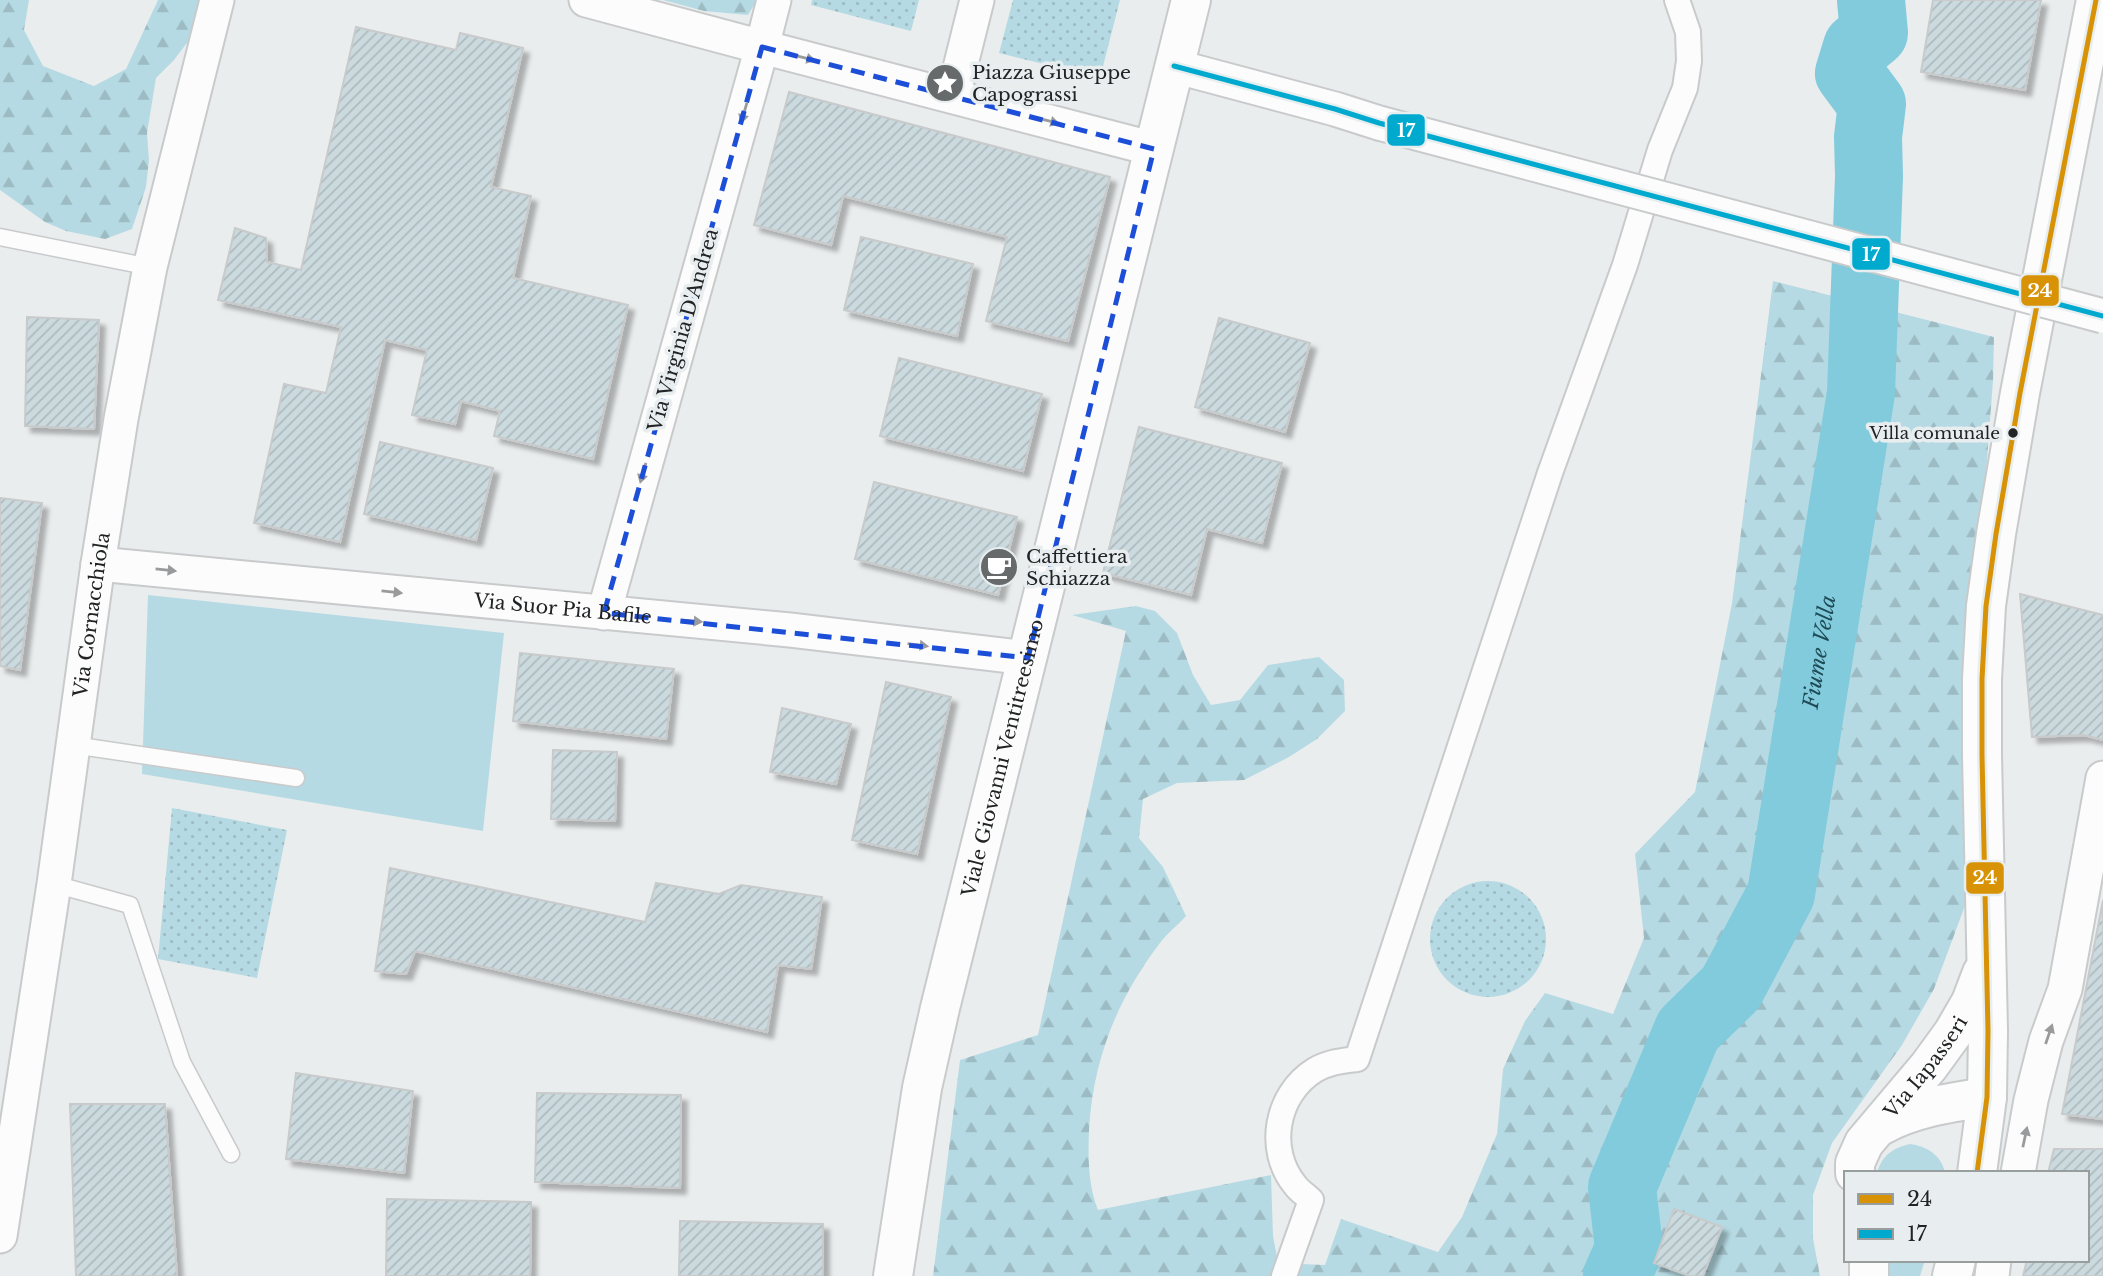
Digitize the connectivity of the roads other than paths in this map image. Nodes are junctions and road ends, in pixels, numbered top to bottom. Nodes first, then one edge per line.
1 (216, 0) edge
2 (586, 0) edge
3 (774, 0) edge
4 (977, 0) edge
5 (1191, 0) edge
6 (1677, 0) edge
7 (2096, 0) edge
8 (762, 47) junction
9 (1174, 66) junction
10 (953, 96) junction
11 (1154, 149) junction
12 (0, 237) edge
13 (150, 267) junction
14 (2103, 316) edge
15 (98, 564) junction
16 (604, 613) junction
17 (1028, 658) junction
18 (73, 745) junction
19 (296, 778) dead end
20 (2103, 778) edge
21 (54, 884) junction
22 (1985, 965) junction
23 (1987, 1097) junction
24 (2031, 1100) junction
25 (1877, 1128) junction
26 (231, 1154) dead end
27 (1855, 1171) edge
28 (1976, 1171) edge
29 (2018, 1171) edge
30 (0, 1236) edge
31 (893, 1276) edge
32 (1284, 1276) edge

1 - 13 street, Via Cornacchiola
2 - 8 street
3 - 8 street
4 - 10 street
5 - 9 street, Viale Giovanni Ventitreesimo
6 - 32 street
7 - 22 street
8 -> 10 street
8 -> 16 street, Via Virginia D'Andrea
9 - 11 street, Viale Giovanni Ventitreesimo
9 - 14 street, bridge
10 -> 11 street
11 - 17 street, Viale Giovanni Ventitreesimo
12 - 13 lane
13 - 15 street, Via Cornacchiola
15 -> 16 street, Via Suor Pia Bafile
15 - 18 street, Via Cornacchiola
16 -> 17 street, Via Suor Pia Bafile
17 - 31 street, Viale Giovanni Ventitreesimo
18 - 19 lane
18 - 21 street, Via Cornacchiola
24 -> 20 street
21 - 26 lane
21 - 30 street, Via Cornacchiola
22 - 23 street
22 - 25 street, Via Iapasseri
23 - 24 street, Via Iapasseri
23 - 25 street, Via Iapasseri
23 - 28 street
29 -> 24 street
25 - 27 street, Via Iapasseri

